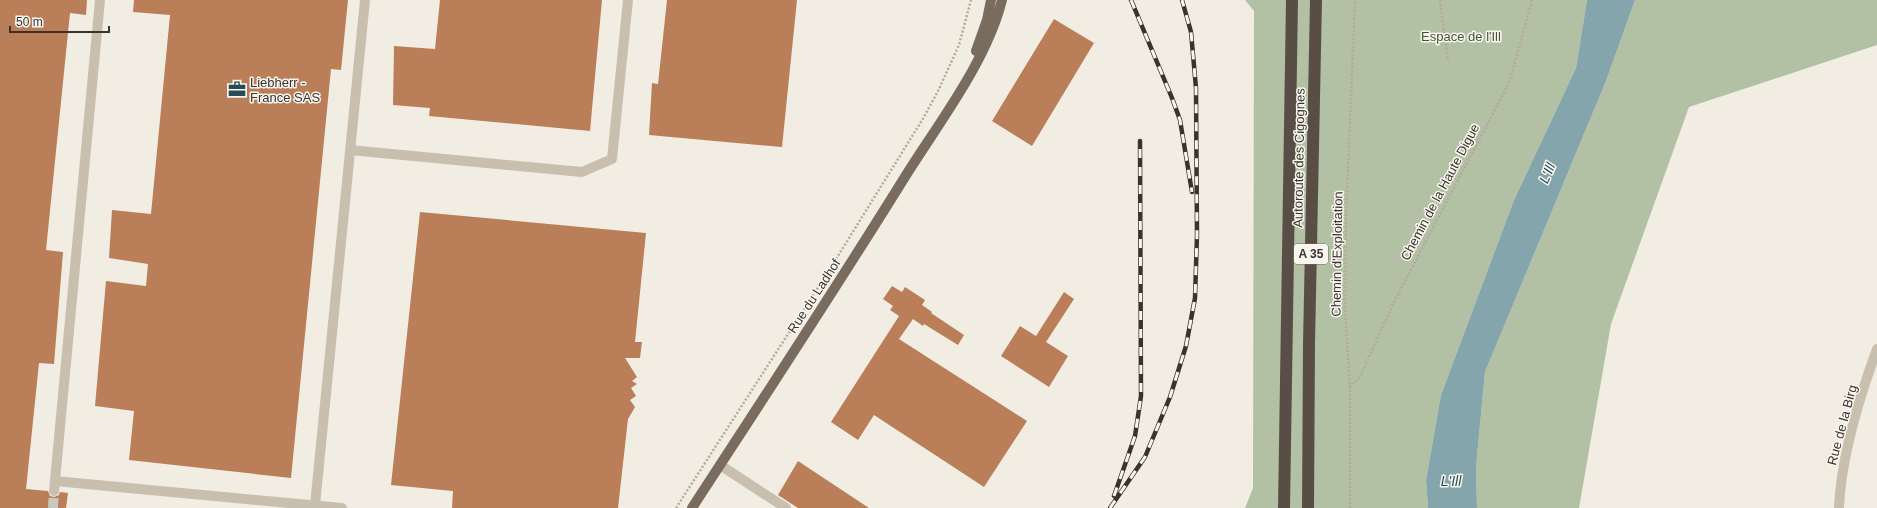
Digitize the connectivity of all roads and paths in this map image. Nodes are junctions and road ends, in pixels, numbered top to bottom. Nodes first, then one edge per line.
1 (100, 0) edge
2 (365, 0) edge
3 (628, 0) edge
4 (971, 0) edge
5 (991, 0) edge
6 (1002, 0) edge
7 (1292, 0) edge
8 (1316, 0) edge
9 (1355, 0) edge
10 (1440, 0) edge
11 (1532, 0) edge
12 (1448, 60) dead end
13 (956, 96) junction
14 (350, 150) junction
15 (1877, 349) edge
16 (1350, 387) junction
17 (720, 465) junction
18 (315, 506) junction
19 (342, 508) edge
20 (676, 508) edge
21 (692, 508) edge
22 (786, 508) edge
23 (1284, 508) edge
24 (1308, 508) edge
25 (1350, 508) edge
26 (1839, 508) edge

1 - 18 street
2 - 14 street
3 - 14 street
4 - 20 path
5 - 13 main road, Rue du Ladhof
6 - 13 main road, Rue du Ladhof
7 - 23 highway, Autoroute des Cigognes / A 35
8 - 24 highway, Autoroute des Cigognes / A 35
9 - 16 path, Chemin d'Exploitation
10 - 12 path
11 - 16 path, Chemin de la Haute Digue
13 - 17 main road, Rue du Ladhof
14 - 18 street
15 - 26 street, Rue de la Birg
16 - 25 path, Chemin d'Exploitation
17 - 21 main road, Rue du Ladhof
17 - 22 street
18 - 19 street

